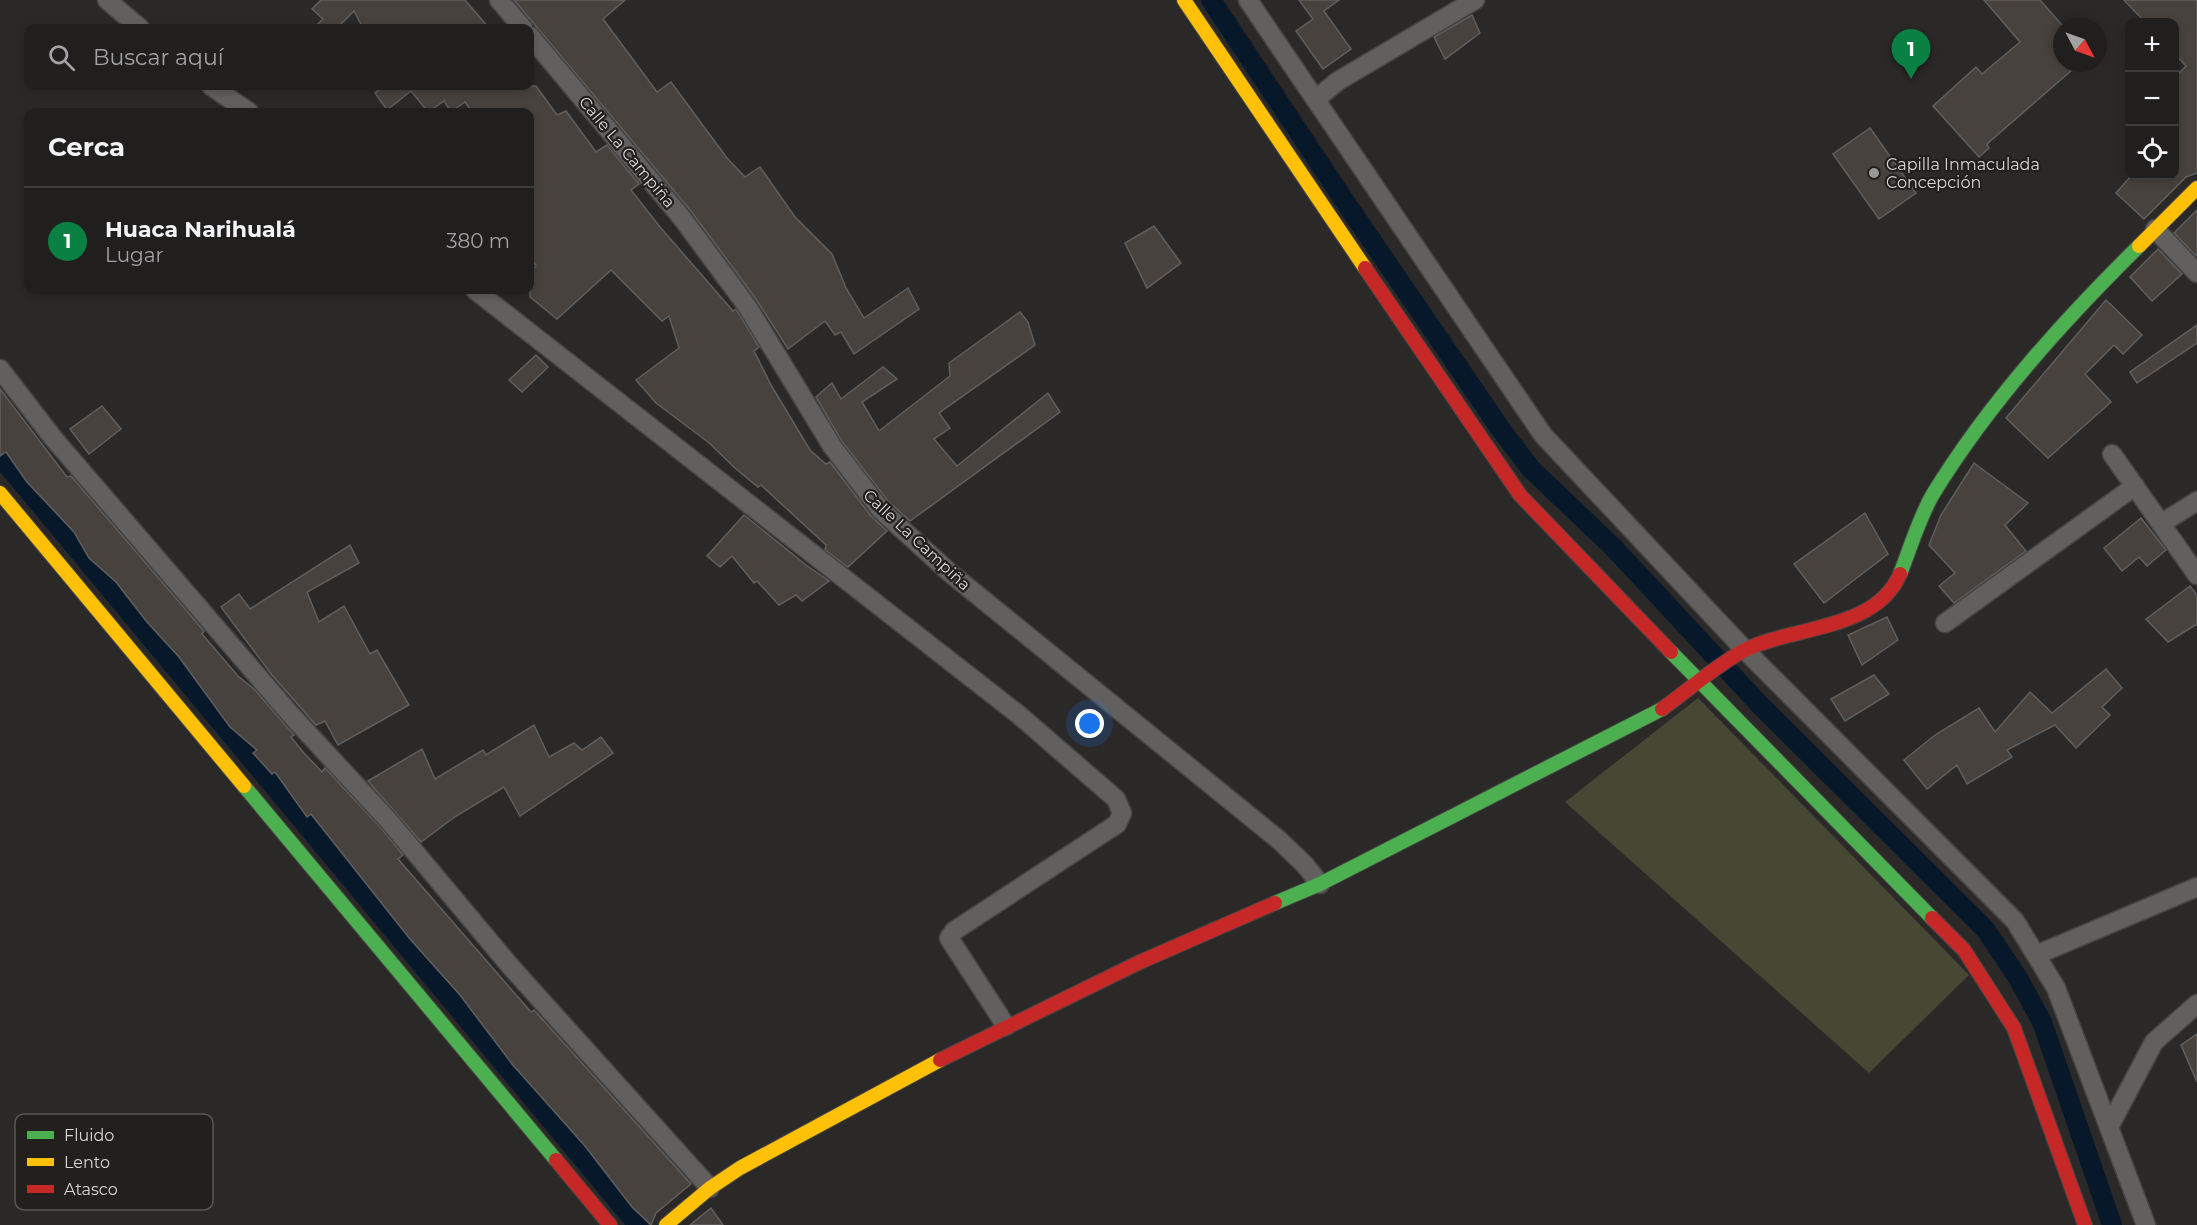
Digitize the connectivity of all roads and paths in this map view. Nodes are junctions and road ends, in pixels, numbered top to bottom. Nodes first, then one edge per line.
1 (107, 0) edge
2 (499, 0) edge
3 (1184, 0) edge
4 (1248, 0) edge
5 (1475, 0) edge
6 (135, 24) edge
7 (520, 24) edge
8 (534, 41) edge
9 (217, 90) edge
10 (1316, 99) junction
11 (243, 108) edge
12 (2197, 188) edge
13 (2155, 229) junction
14 (2197, 273) edge
15 (480, 294) edge
16 (0, 369) edge
17 (2112, 454) dead end
18 (2135, 486) junction
19 (0, 493) edge
20 (2197, 501) edge
21 (2162, 523) junction
22 (2197, 575) edge
23 (1945, 623) dead end
24 (1737, 655) junction
25 (1704, 679) junction
26 (1320, 884) junction
27 (2197, 887) edge
28 (2036, 955) junction
29 (2197, 1004) edge
30 (1006, 1026) junction
31 (2109, 1127) junction
32 (710, 1188) junction
33 (610, 1225) edge
34 (666, 1225) edge
35 (2085, 1225) edge
36 (2146, 1225) edge

1 - 6 street
2 - 7 street
3 - 25 street
4 - 10 street
5 - 10 street
8 - 26 street, Calle La Campiña
9 - 11 street
10 - 24 street
12 - 13 street
13 - 14 street
13 - 24 street
15 - 30 street
16 - 32 street
17 - 18 street
18 - 21 street
18 - 23 street
19 - 33 street
20 - 21 street
21 - 22 street
24 - 25 street
24 - 28 street
25 - 26 street
25 - 35 street
26 - 30 street
27 - 28 street
28 - 31 street
29 - 31 street
30 - 32 street
31 - 36 street
32 - 34 street

